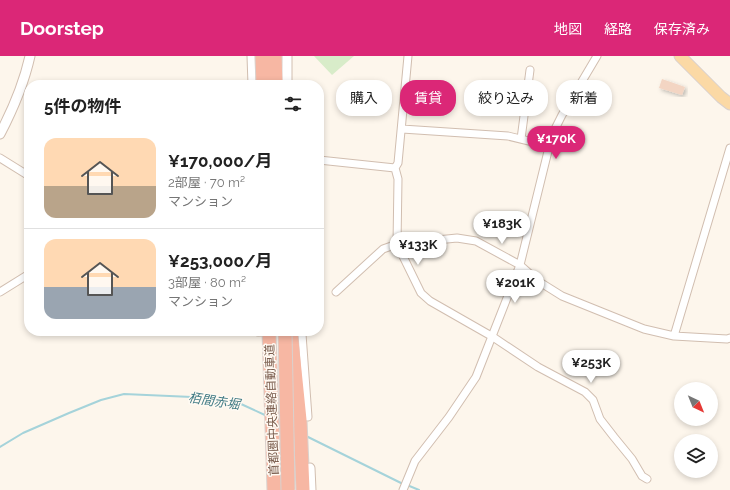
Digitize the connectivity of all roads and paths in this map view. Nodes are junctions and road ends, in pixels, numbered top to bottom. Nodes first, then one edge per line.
1 (30, 56) edge
2 (251, 56) edge
3 (262, 56) edge
4 (276, 56) edge
5 (287, 56) edge
6 (408, 56) edge
7 (597, 56) edge
8 (680, 56) edge
9 (530, 70) dead end
10 (27, 80) edge
11 (252, 80) edge
12 (263, 80) edge
13 (276, 80) edge
14 (288, 80) edge
15 (24, 89) edge
16 (730, 104) edge
17 (402, 129) junction
18 (0, 134) edge
19 (521, 139) junction
20 (549, 146) junction
21 (730, 148) edge
22 (0, 158) edge
23 (324, 161) edge
24 (394, 168) junction
25 (24, 173) edge
26 (397, 244) junction
27 (520, 265) junction
28 (24, 277) edge
29 (0, 292) edge
30 (336, 292) dead end
31 (269, 336) edge
32 (286, 336) edge
33 (292, 336) edge
34 (302, 336) edge
35 (674, 336) junction
36 (492, 337) junction
37 (730, 338) edge
38 (308, 417) dead end
39 (273, 435) junction
40 (310, 468) dead end
41 (646, 480) dead end
42 (270, 490) edge
43 (274, 490) edge
44 (288, 490) edge
45 (303, 490) edge
46 (311, 490) edge
47 (402, 490) edge

1 - 10 street
2 - 11 street
3 - 12 highway
4 - 13 highway
5 - 14 street
6 - 17 street
7 - 20 street
8 - 16 main road
9 - 19 street
15 - 18 street
17 - 19 street
17 - 24 street
19 - 20 street
20 - 27 street
21 - 35 street
22 - 25 street
23 - 24 street
24 - 26 street
26 - 27 street
26 - 30 street
26 - 36 street
27 - 35 street
27 - 36 street
28 - 29 street
31 - 39 highway, 首都圏中央連絡自動車道, bridge
32 - 44 highway, 首都圏中央連絡自動車道, bridge
33 - 45 highway
34 - 38 street
35 - 37 street
36 - 41 street
36 - 47 street
39 - 42 highway, bridge
39 - 43 highway, 首都圏中央連絡自動車道, bridge
40 - 46 street

